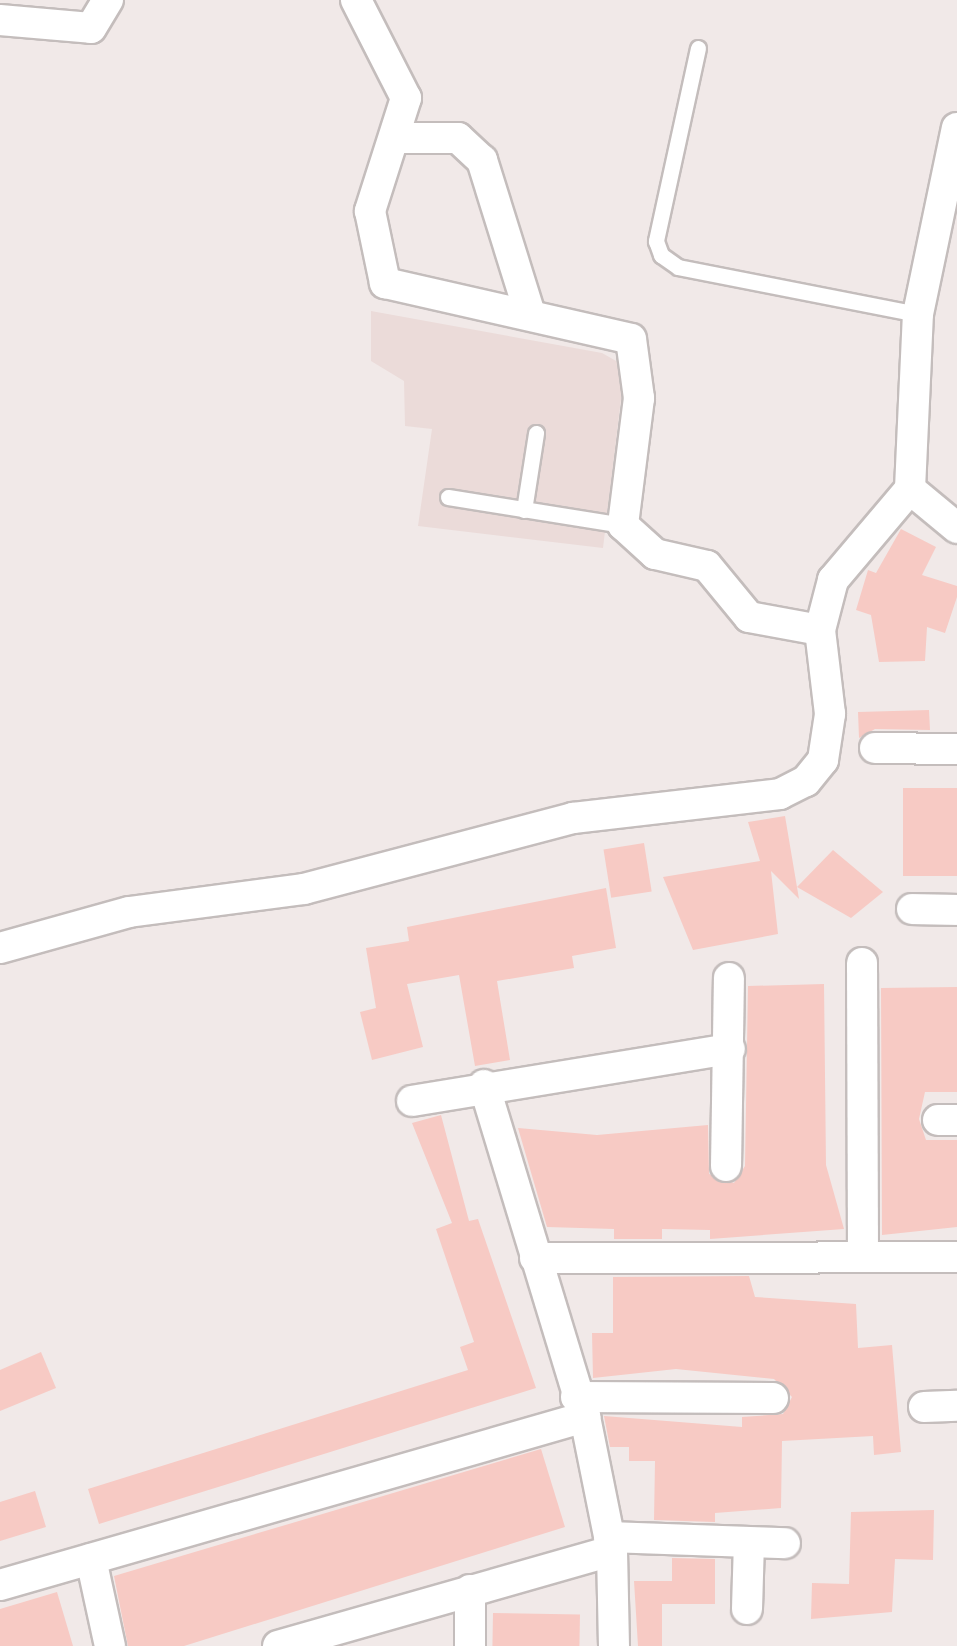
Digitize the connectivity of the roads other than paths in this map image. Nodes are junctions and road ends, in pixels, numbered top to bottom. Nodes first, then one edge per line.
1 (108, 0) edge
2 (356, 0) edge
3 (0, 20) edge
4 (698, 48) dead end
5 (957, 128) edge
6 (395, 138) junction
7 (529, 311) junction
8 (918, 314) junction
9 (536, 433) dead end
10 (910, 489) junction
11 (448, 497) dead end
12 (524, 510) junction
13 (623, 510) junction
14 (957, 528) edge
15 (820, 630) junction
16 (875, 748) dead end
17 (957, 749) edge
18 (912, 909) dead end
19 (957, 910) edge
20 (0, 948) edge
21 (862, 962) dead end
22 (728, 978) dead end
23 (730, 1049) junction
24 (484, 1084) junction
25 (412, 1101) dead end
26 (726, 1166) dead end
27 (957, 1257) edge
28 (535, 1258) junction
29 (862, 1258) junction
30 (774, 1398) dead end
31 (957, 1406) edge
32 (581, 1407) junction
33 (924, 1407) dead end
34 (749, 1543) junction
35 (785, 1543) dead end
36 (610, 1544) junction
37 (92, 1560) junction
38 (0, 1585) edge
39 (470, 1590) junction
40 (747, 1609) dead end
41 (332, 1638) edge
42 (110, 1646) edge
43 (278, 1646) edge
44 (470, 1646) edge
45 (614, 1646) edge

1 - 3 street
2 - 6 street
4 - 8 lane
5 - 8 street
6 - 7 street
6 - 7 street
7 - 13 street
8 - 10 street
9 - 12 lane
10 - 14 street
10 - 15 street
11 - 12 lane
12 - 13 lane
13 - 15 street
15 - 20 street
16 - 17 street
18 - 19 street
21 - 29 street
22 - 23 street
23 - 24 street
23 - 26 street
24 - 25 street
24 - 28 street
27 - 29 street
28 - 29 street
28 - 32 street
30 - 32 street
31 - 33 street
32 - 36 street
32 - 37 street
34 - 35 street
34 - 36 street
34 - 40 street
36 - 39 street
36 - 45 street
37 - 38 street
37 - 42 street
39 - 41 street
39 - 44 street
41 - 43 street

